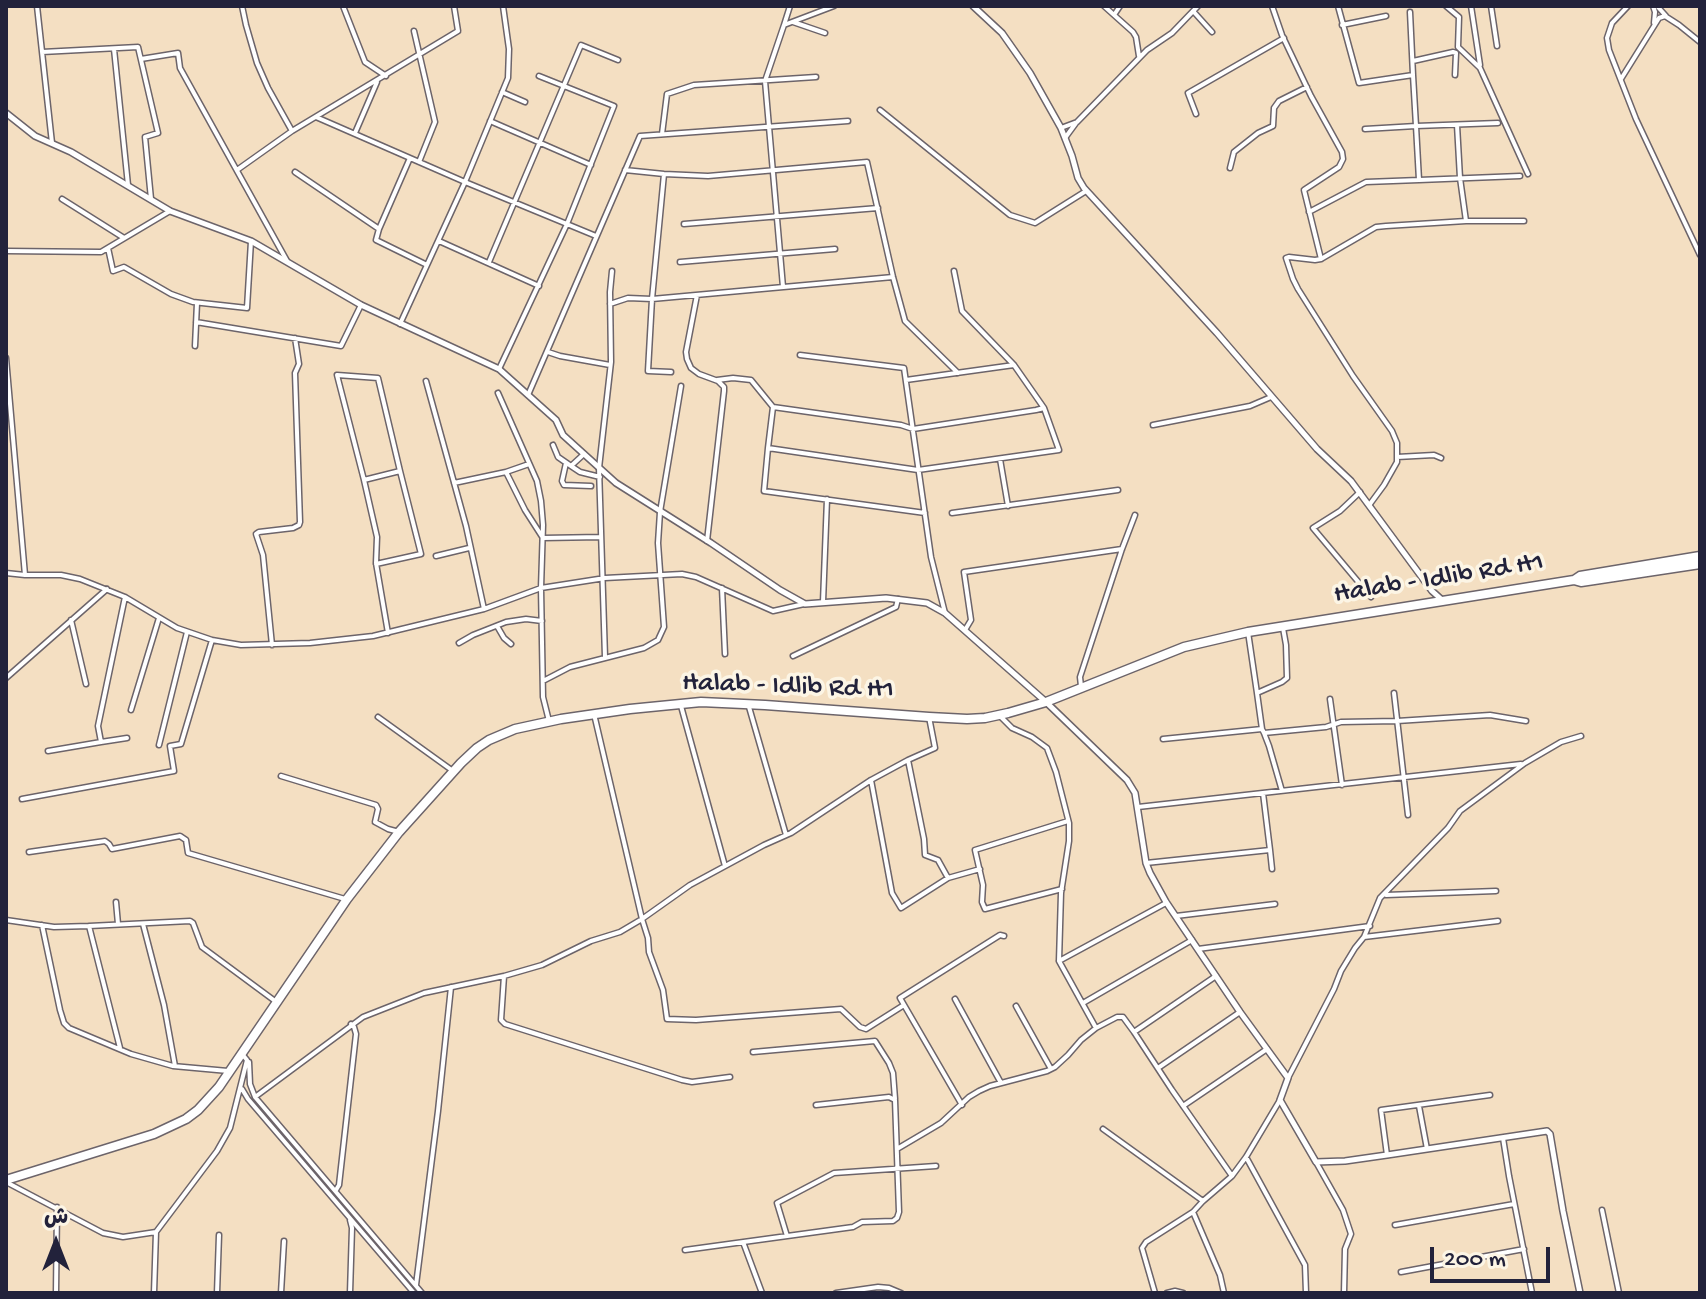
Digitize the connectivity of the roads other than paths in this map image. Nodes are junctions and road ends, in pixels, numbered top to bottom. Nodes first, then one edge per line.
1 (37, 6) edge
2 (242, 6) edge
3 (343, 6) edge
4 (454, 6) edge
5 (503, 6) edge
6 (790, 6) edge
7 (834, 6) edge
8 (973, 6) edge
9 (1104, 6) edge
10 (1120, 6) edge
11 (1198, 6) edge
12 (1272, 6) edge
13 (1338, 6) edge
14 (1446, 6) edge
15 (1471, 6) edge
16 (1491, 6) edge
17 (1628, 6) edge
18 (1659, 7) edge
19 (1193, 11) junction
20 (1410, 12) dead end
21 (1114, 15) junction
22 (1386, 16) dead end
23 (1667, 18) junction
24 (793, 22) junction
25 (784, 25) junction
26 (1342, 25) junction
27 (1653, 26) junction
28 (414, 31) dead end
29 (1212, 32) dead end
30 (825, 33) dead end
31 (1284, 38) junction
32 (1700, 42) edge
33 (1497, 46) dead end
34 (114, 49) junction
35 (42, 52) junction
36 (420, 55) junction
37 (1140, 57) junction
38 (141, 59) junction
39 (618, 60) dead end
40 (1413, 61) junction
41 (1480, 68) junction
42 (1413, 75) junction
43 (1455, 75) dead end
44 (386, 76) junction
45 (539, 76) dead end
46 (816, 77) dead end
47 (1621, 79) junction
48 (378, 80) junction
49 (765, 81) junction
50 (565, 87) junction
51 (1307, 87) junction
52 (502, 92) junction
53 (525, 102) dead end
54 (880, 110) dead end
55 (6, 113) edge
56 (1196, 114) dead end
57 (316, 117) junction
58 (490, 121) junction
59 (848, 121) dead end
60 (1077, 122) junction
61 (1498, 123) dead end
62 (1457, 125) junction
63 (1416, 126) junction
64 (770, 127) junction
65 (1061, 128) junction
66 (1365, 129) dead end
67 (292, 131) junction
68 (354, 134) junction
69 (662, 134) junction
70 (1065, 138) junction
71 (52, 143) junction
72 (541, 143) junction
73 (410, 158) junction
74 (419, 162) junction
75 (591, 165) junction
76 (1230, 168) dead end
77 (237, 170) junction
78 (625, 170) junction
79 (773, 171) junction
80 (295, 172) dead end
81 (664, 174) junction
82 (1528, 174) dead end
83 (1520, 176) dead end
84 (1460, 178) junction
85 (1419, 180) junction
86 (465, 182) junction
87 (128, 185) junction
88 (1086, 191) junction
89 (62, 199) dead end
90 (151, 199) junction
91 (515, 203) junction
92 (878, 208) junction
93 (170, 211) junction
94 (1309, 212) junction
95 (777, 215) junction
96 (1466, 221) junction
97 (1524, 221) dead end
98 (567, 224) junction
99 (684, 224) dead end
100 (379, 229) junction
101 (596, 236) junction
102 (124, 238) junction
103 (251, 241) junction
104 (438, 241) junction
105 (108, 248) junction
106 (835, 249) dead end
107 (6, 251) edge
108 (781, 254) junction
109 (1700, 255) edge
110 (1321, 259) junction
111 (489, 262) junction
112 (680, 262) dead end
113 (288, 263) junction
114 (427, 266) junction
115 (612, 271) dead end
116 (954, 271) dead end
117 (893, 277) junction
118 (539, 286) junction
119 (783, 287) junction
120 (697, 295) junction
121 (652, 299) junction
122 (197, 303) junction
123 (610, 304) junction
124 (361, 305) junction
125 (196, 322) junction
126 (400, 324) junction
127 (295, 338) junction
128 (195, 346) dead end
129 (548, 352) junction
130 (800, 355) dead end
131 (6, 358) edge
132 (610, 365) junction
133 (1014, 365) junction
134 (499, 369) junction
135 (671, 372) dead end
136 (958, 373) junction
137 (717, 380) junction
138 (906, 380) junction
139 (426, 381) dead end
140 (681, 386) dead end
141 (498, 393) dead end
142 (528, 395) junction
143 (1272, 397) junction
144 (773, 407) junction
145 (1044, 408) junction
146 (1153, 425) dead end
147 (913, 429) junction
148 (553, 445) dead end
149 (768, 448) junction
150 (584, 454) junction
151 (1397, 457) junction
152 (1441, 458) dead end
153 (1000, 459) junction
154 (529, 464) junction
155 (569, 465) junction
156 (599, 468) junction
157 (918, 470) junction
158 (400, 471) junction
159 (506, 472) junction
160 (600, 477) junction
161 (364, 480) junction
162 (454, 483) junction
163 (591, 486) dead end
164 (1118, 490) dead end
165 (1360, 492) junction
166 (827, 499) junction
167 (1370, 504) junction
168 (1008, 506) junction
169 (660, 512) junction
170 (925, 513) junction
171 (952, 513) dead end
172 (1135, 515) dead end
173 (601, 537) junction
174 (543, 538) junction
175 (707, 541) junction
176 (469, 548) junction
177 (1122, 549) junction
178 (436, 556) dead end
179 (1700, 559) edge
180 (376, 564) junction
181 (6, 573) edge
182 (25, 575) junction
183 (662, 575) junction
184 (602, 579) junction
185 (1574, 580) junction
186 (541, 588) junction
187 (722, 588) junction
188 (107, 589) junction
189 (125, 597) junction
190 (1371, 597) dead end
191 (898, 599) junction
192 (823, 602) junction
193 (1444, 602) junction
194 (805, 604) junction
195 (484, 609) junction
196 (945, 613) junction
197 (159, 618) junction
198 (71, 620) junction
199 (542, 621) junction
200 (497, 626) junction
201 (1283, 628) junction
202 (965, 630) junction
203 (187, 632) junction
204 (1248, 632) junction
205 (388, 633) junction
206 (212, 640) junction
207 (459, 643) dead end
208 (511, 644) dead end
209 (272, 645) junction
210 (725, 654) dead end
211 (793, 656) dead end
212 (605, 657) junction
213 (6, 678) edge
214 (543, 681) junction
215 (86, 684) dead end
216 (1081, 689) junction
217 (1257, 693) junction
218 (1394, 693) dead end
219 (1330, 699) dead end
220 (1046, 702) junction
221 (680, 704) junction
222 (748, 704) junction
223 (131, 710) dead end
224 (594, 714) junction
225 (999, 715) junction
226 (378, 717) dead end
227 (929, 717) junction
228 (549, 721) junction
229 (1397, 721) junction
230 (1526, 721) dead end
231 (1333, 724) junction
232 (1263, 731) junction
233 (1581, 736) dead end
234 (127, 738) dead end
235 (1163, 739) dead end
236 (101, 742) junction
237 (159, 745) dead end
238 (48, 751) dead end
239 (908, 760) junction
240 (1525, 763) junction
241 (453, 771) junction
242 (281, 776) dead end
243 (1403, 778) junction
244 (871, 780) junction
245 (1342, 785) junction
246 (1282, 791) junction
247 (1263, 793) junction
248 (22, 799) dead end
249 (1138, 807) junction
250 (1408, 815) dead end
251 (1069, 821) junction
252 (399, 832) junction
253 (786, 835) junction
254 (1270, 850) junction
255 (29, 852) dead end
256 (1146, 863) junction
257 (725, 866) junction
258 (980, 869) junction
259 (1272, 869) dead end
260 (948, 878) junction
261 (1062, 889) junction
262 (1496, 891) dead end
263 (1384, 896) junction
264 (347, 899) junction
265 (116, 902) dead end
266 (1166, 902) junction
267 (1275, 904) dead end
268 (1176, 916) junction
269 (642, 919) junction
270 (6, 920) edge
271 (1498, 921) dead end
272 (118, 924) junction
273 (143, 924) junction
274 (42, 925) junction
275 (89, 926) junction
276 (1370, 926) junction
277 (1004, 936) dead end
278 (1364, 937) junction
279 (1193, 940) junction
280 (1198, 949) junction
281 (1059, 961) junction
282 (504, 976) junction
283 (1216, 976) junction
284 (451, 987) junction
285 (955, 999) dead end
286 (277, 1002) junction
287 (1083, 1003) junction
288 (904, 1005) junction
289 (1016, 1006) dead end
290 (1240, 1012) junction
291 (351, 1024) junction
292 (1096, 1028) junction
293 (1134, 1032) junction
294 (120, 1049) junction
295 (1267, 1049) junction
296 (753, 1052) dead end
297 (245, 1057) junction
298 (175, 1066) junction
299 (1158, 1068) junction
300 (1051, 1069) junction
301 (230, 1071) junction
302 (730, 1077) dead end
303 (1288, 1078) junction
304 (1001, 1083) junction
305 (242, 1087) junction
306 (1490, 1095) dead end
307 (255, 1097) junction
308 (1280, 1100) junction
309 (816, 1105) dead end
310 (962, 1105) junction
311 (895, 1106) junction
312 (1183, 1106) junction
313 (1419, 1106) junction
314 (1103, 1129) dead end
315 (1503, 1138) junction
316 (897, 1149) junction
317 (1427, 1149) junction
318 (1387, 1155) junction
319 (1246, 1157) junction
320 (1316, 1162) junction
321 (936, 1166) dead end
322 (897, 1169) junction
323 (1232, 1176) junction
324 (6, 1181) edge
325 (335, 1190) junction
326 (1203, 1201) junction
327 (1514, 1204) junction
328 (57, 1207) junction
329 (350, 1207) junction
330 (1602, 1210) dead end
331 (1193, 1212) junction
332 (349, 1216) junction
333 (1395, 1225) dead end
334 (156, 1232) junction
335 (219, 1235) dead end
336 (787, 1236) junction
337 (284, 1241) dead end
338 (743, 1242) junction
339 (1524, 1249) junction
340 (685, 1250) dead end
341 (1401, 1272) dead end
342 (416, 1285) junction
343 (56, 1293) edge
344 (154, 1293) edge
345 (217, 1293) edge
346 (281, 1293) edge
347 (350, 1293) edge
348 (414, 1293) edge
349 (422, 1293) edge
350 (762, 1293) edge
351 (836, 1293) edge
352 (901, 1293) edge
353 (1155, 1293) edge
354 (1167, 1293) edge
355 (1183, 1293) edge
356 (1224, 1293) edge
357 (1306, 1293) edge
358 (1344, 1293) edge
359 (1532, 1293) edge
360 (1580, 1293) edge
361 (1619, 1293) edge

1 - 35 street
2 - 67 street
3 - 44 street
4 - 36 street
5 - 52 street
6 - 25 street
7 - 24 street
8 - 65 street
9 - 21 street
10 - 21 street
11 - 19 street
12 - 31 street
13 - 26 street
14 - 41 street
15 - 41 street
16 - 33 street
17 - 47 street
18 - 23 street
18 - 27 street
19 - 29 street
19 - 37 street
20 - 40 street
21 - 37 street
22 - 26 street
23 - 27 street
23 - 32 street
24 - 25 street
24 - 30 street
25 - 49 street
26 - 42 street
27 - 47 street
28 - 36 street
31 - 51 street
31 - 56 street
34 - 35 street
34 - 38 street
34 - 87 street
35 - 71 street
36 - 44 street
36 - 74 street
37 - 60 street
38 - 77 street
38 - 90 street
39 - 50 street
40 - 42 street
40 - 43 street
41 - 82 street
42 - 63 street
44 - 48 street
45 - 50 street
46 - 49 street
47 - 109 street
48 - 57 street
48 - 68 street
49 - 64 street
49 - 69 street
50 - 72 street
50 - 75 street
51 - 76 street
51 - 94 street
52 - 53 street
52 - 58 street
54 - 88 street
55 - 71 street
57 - 67 street
57 - 68 street
58 - 72 street
58 - 86 street
59 - 64 street
60 - 65 street
60 - 70 street
61 - 62 street
62 - 63 street
62 - 84 street
63 - 66 street
63 - 85 street
64 - 69 street
64 - 79 street
65 - 70 street
67 - 77 street
68 - 73 street
69 - 78 street
70 - 88 street
71 - 87 street
72 - 75 street
72 - 91 street
73 - 74 street
73 - 100 street
74 - 86 street
75 - 98 street
77 - 113 street
78 - 81 street
78 - 101 street
79 - 81 street
79 - 92 street
79 - 95 street
80 - 100 street
81 - 121 street
83 - 84 street
84 - 85 street
84 - 96 street
85 - 94 street
86 - 91 street
86 - 104 street
87 - 90 street
88 - 143 street
89 - 102 street
90 - 93 street
91 - 98 street
91 - 111 street
92 - 95 street
92 - 117 street
93 - 102 street
93 - 103 street
94 - 110 street
95 - 99 street
95 - 108 street
96 - 97 street
96 - 110 street
98 - 101 street
98 - 118 street
100 - 114 street
101 - 129 street
102 - 105 street
103 - 113 street
103 - 122 street
104 - 111 street
104 - 114 street
105 - 107 street
105 - 122 street
106 - 108 street
108 - 112 street
108 - 119 street
110 - 151 street
111 - 118 street
113 - 124 street
114 - 126 street
115 - 123 street
116 - 133 street
117 - 119 street
117 - 136 street
118 - 134 street
119 - 120 street
120 - 121 street
120 - 137 street
121 - 123 street
121 - 135 street
122 - 125 street
123 - 132 street
124 - 126 street
124 - 127 street
125 - 127 street
125 - 128 street
126 - 134 street
127 - 209 street
129 - 132 street
129 - 142 street
130 - 138 street
131 - 182 street
132 - 156 street
133 - 136 street
133 - 145 street
134 - 142 street
136 - 138 street
137 - 144 street
137 - 175 street
138 - 147 street
139 - 162 street
140 - 169 street
141 - 154 street
142 - 150 street
143 - 146 street
143 - 165 street
144 - 147 street
144 - 149 street
145 - 147 street
145 - 153 street
147 - 157 street
148 - 155 street
149 - 157 street
149 - 166 street
150 - 155 street
150 - 156 street
151 - 152 street
151 - 167 street
153 - 157 street
153 - 168 street
154 - 159 street
154 - 174 street
155 - 160 street
155 - 163 street
156 - 160 street
156 - 169 street
157 - 170 street
158 - 161 street
158 - 161 street
158 - 180 street
159 - 162 street
159 - 174 street
160 - 173 street
161 - 180 street
162 - 176 street
164 - 168 street
165 - 167 street
165 - 190 street
166 - 170 street
166 - 192 street
167 - 193 street
168 - 171 street
169 - 175 street
169 - 183 street
170 - 196 street
172 - 177 street
173 - 174 street
173 - 184 street
174 - 186 street
175 - 194 street
176 - 178 street
176 - 195 street
177 - 202 street
177 - 216 street
179 - 185 highway
179 - 185 highway, Halab - Idlib Rd H1
180 - 205 street
181 - 182 street
182 - 188 street
183 - 184 street
183 - 187 street
183 - 212 street
184 - 186 street
184 - 212 street
185 - 193 highway, Halab - Idlib Rd H1
186 - 195 street
186 - 199 street
187 - 194 street
187 - 210 street
188 - 189 street
188 - 198 street
189 - 197 street
189 - 236 street
191 - 192 street
191 - 196 street
191 - 211 street
192 - 194 street
193 - 201 highway, Halab - Idlib Rd H1
195 - 205 street
196 - 202 street
197 - 203 street
197 - 223 street
198 - 213 street
198 - 215 street
199 - 200 street
199 - 214 street
200 - 207 street
200 - 208 street
201 - 204 highway, Halab - Idlib Rd H1
201 - 217 street
202 - 220 street
203 - 206 street
203 - 237 street
204 - 216 highway, Halab - Idlib Rd H1
204 - 217 street
205 - 209 street
206 - 209 street
206 - 248 street
212 - 214 street
214 - 228 street
216 - 220 highway, Halab - Idlib Rd H1
217 - 232 street
218 - 229 street
219 - 231 street
220 - 225 highway, Halab - Idlib Rd H1
220 - 249 street
221 - 222 highway, Halab - Idlib Rd H1
221 - 224 highway, Halab - Idlib Rd H1
221 - 257 street
222 - 227 highway, Halab - Idlib Rd H1
222 - 253 street
224 - 228 highway, Halab - Idlib Rd H1
224 - 269 street
225 - 227 highway, Halab - Idlib Rd H1
225 - 251 street
226 - 241 street
227 - 239 street
228 - 241 highway, Halab - Idlib Rd H1
229 - 230 street
229 - 231 street
229 - 243 street
231 - 232 street
231 - 245 street
232 - 235 street
232 - 246 street
233 - 240 street
234 - 236 street
236 - 238 street
239 - 244 street
239 - 260 street
240 - 243 street
240 - 263 street
241 - 252 highway, Halab - Idlib Rd H1
242 - 252 street
243 - 245 street
243 - 250 street
244 - 253 street
244 - 260 street
245 - 246 street
246 - 247 street
247 - 249 street
247 - 254 street
249 - 256 street
251 - 258 street
251 - 261 street
252 - 264 highway, Halab - Idlib Rd H1
253 - 257 street
254 - 256 street
254 - 259 street
255 - 264 street
256 - 266 street
257 - 269 street
258 - 260 street
258 - 261 street
261 - 281 street
262 - 263 street
263 - 276 street
264 - 286 highway, Halab - Idlib Rd H1
265 - 272 street
266 - 268 street
266 - 281 street
267 - 268 street
268 - 279 street
269 - 282 street
269 - 288 street
270 - 274 street
271 - 278 street
272 - 273 street
272 - 275 street
273 - 286 street
273 - 298 street
274 - 275 street
274 - 294 street
275 - 294 street
276 - 278 street
276 - 280 street
277 - 288 street
278 - 303 street
279 - 280 street
279 - 287 street
280 - 283 street
281 - 287 street
282 - 284 street
282 - 302 street
283 - 290 street
283 - 293 street
284 - 291 street
284 - 342 street
285 - 304 street
286 - 297 highway, Halab - Idlib Rd H1
287 - 292 street
288 - 310 street
289 - 300 street
290 - 295 street
290 - 299 street
291 - 307 street
291 - 325 street
292 - 293 street
292 - 300 street
293 - 299 street
294 - 298 street
295 - 303 street
295 - 312 street
296 - 311 street
297 - 301 highway, Halab - Idlib Rd H1
297 - 305 street
297 - 307 street
298 - 301 street
299 - 312 street
300 - 304 street
301 - 324 highway, Halab - Idlib Rd H1
303 - 308 street
304 - 310 street
305 - 332 street
305 - 334 street
306 - 313 street
307 - 325 street
308 - 319 street
308 - 320 street
309 - 311 street
310 - 316 street
311 - 316 street
312 - 323 street
313 - 317 street
313 - 318 street
314 - 326 street
315 - 317 street
315 - 327 street
315 - 360 street
316 - 322 street
317 - 318 street
318 - 320 street
319 - 323 street
319 - 357 street
320 - 358 street
321 - 322 street
322 - 336 street
322 - 336 street
323 - 326 street
324 - 328 street
325 - 329 street
326 - 331 street
327 - 333 street
327 - 339 street
328 - 334 street
328 - 343 street
329 - 332 street
329 - 342 street
330 - 361 street
331 - 353 street
331 - 356 street
332 - 347 street
332 - 348 street
334 - 344 street
335 - 345 street
336 - 338 street
337 - 346 street
338 - 340 street
338 - 350 street
339 - 341 street
339 - 359 street
342 - 349 street
351 - 352 street
354 - 355 street

